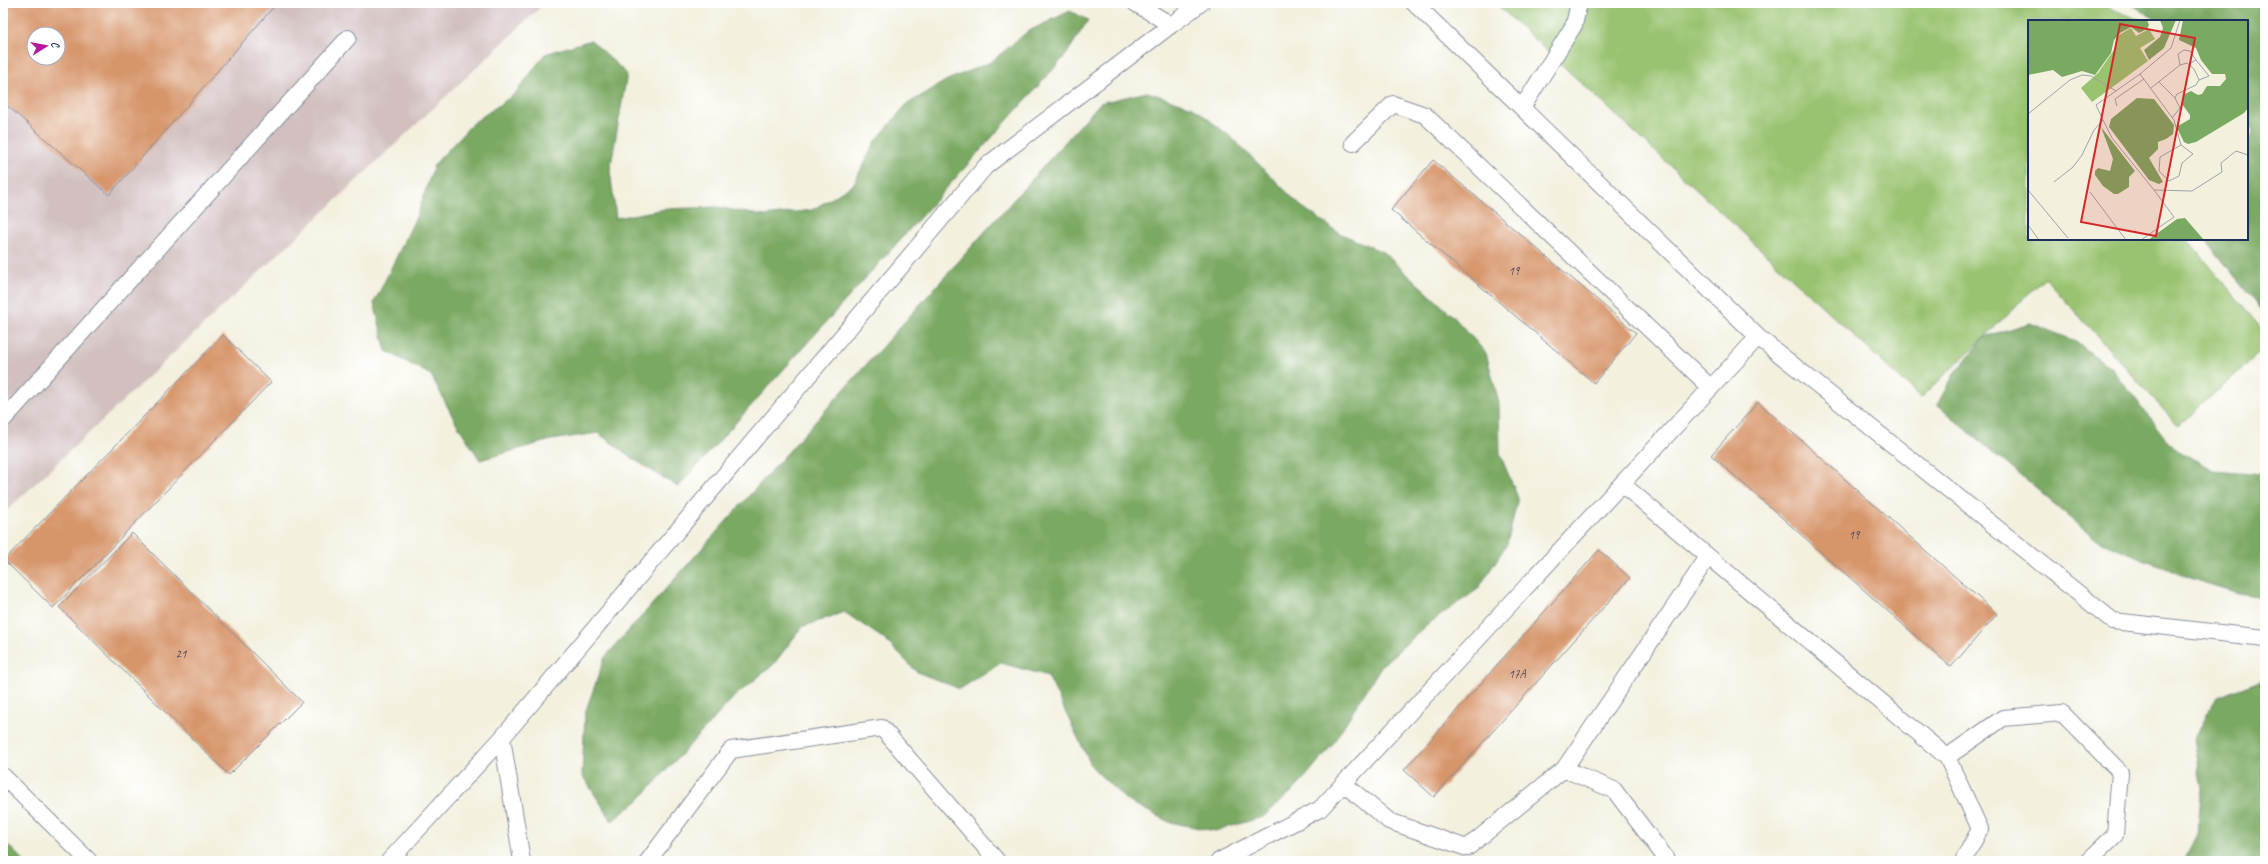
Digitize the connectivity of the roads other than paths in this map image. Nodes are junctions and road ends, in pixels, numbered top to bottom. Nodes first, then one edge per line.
1 (1135, 3) edge
2 (1201, 3) edge
3 (1414, 3) edge
4 (1579, 3) edge
5 (1171, 25) junction
6 (348, 38) dead end
7 (1522, 108) junction
8 (1353, 143) dead end
9 (1758, 337) junction
10 (1711, 388) junction
11 (3, 420) edge
12 (1622, 484) junction
13 (1708, 556) junction
14 (2265, 638) edge
15 (502, 738) junction
16 (1947, 757) junction
17 (1564, 769) junction
18 (3, 776) edge
19 (1344, 784) junction
20 (1969, 858) edge
21 (89, 861) edge
22 (389, 861) edge
23 (522, 861) edge
24 (648, 861) edge
25 (997, 861) edge
26 (1219, 861) edge
27 (1668, 861) edge
28 (2088, 861) edge

1 - 5 lane
2 - 5 lane
3 - 7 lane
4 - 7 lane
5 - 15 lane
6 - 11 lane
7 - 9 lane
8 - 10 lane
9 - 10 lane
9 - 14 lane
10 - 12 lane
12 - 13 lane
12 - 19 lane
13 - 16 lane
13 - 17 lane
15 - 22 lane
15 - 23 lane
16 - 20 lane
16 - 28 lane
17 - 19 lane
17 - 27 lane
18 - 21 lane
19 - 26 lane
24 - 25 lane

